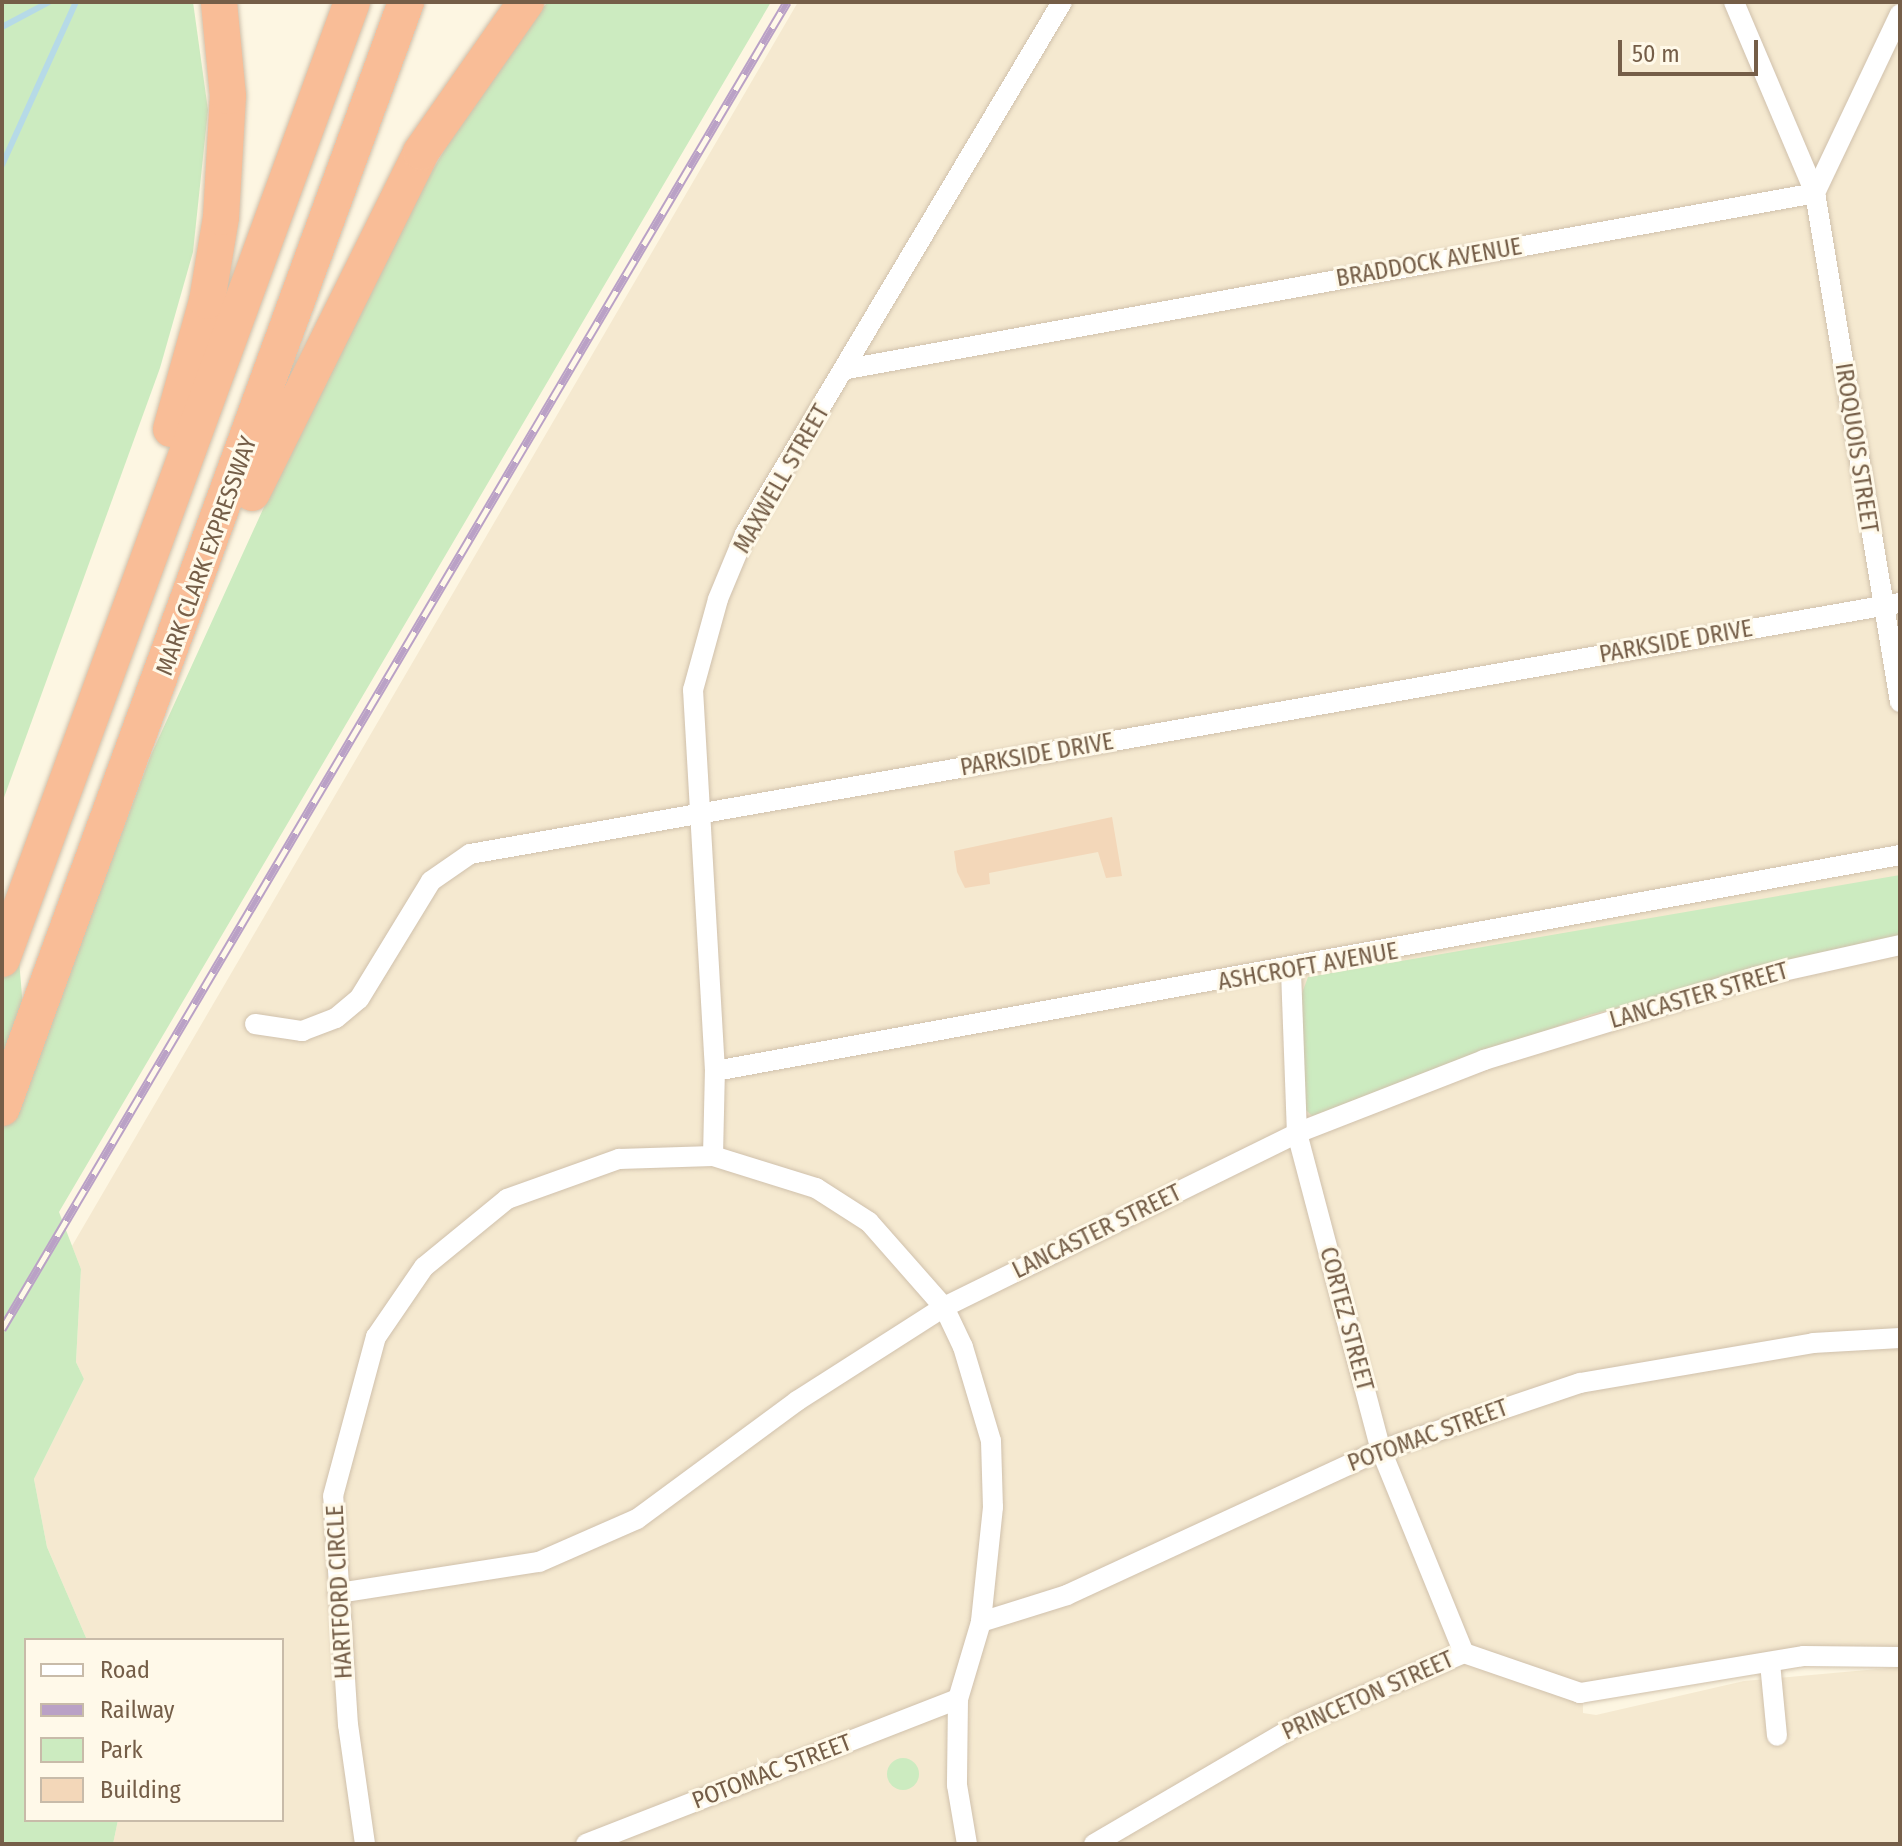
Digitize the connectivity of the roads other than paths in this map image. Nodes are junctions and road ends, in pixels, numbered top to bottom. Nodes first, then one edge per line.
1 (219, 2) edge
2 (352, 2) edge
3 (406, 2) edge
4 (526, 2) edge
5 (1062, 2) edge
6 (1734, 2) edge
7 (1900, 14) edge
8 (1815, 193) junction
9 (847, 369) junction
10 (1891, 605) edge
11 (156, 697) junction
12 (1900, 702) edge
13 (81, 743) junction
14 (699, 814) junction
15 (1900, 855) edge
16 (1900, 945) edge
17 (2, 959) edge
18 (1291, 971) junction
19 (255, 1024) dead end
20 (715, 1071) junction
21 (2, 1108) edge
22 (1297, 1133) junction
23 (713, 1156) junction
24 (944, 1307) junction
25 (1900, 1338) edge
26 (1381, 1450) junction
27 (338, 1593) junction
28 (981, 1622) junction
29 (1464, 1653) junction
30 (1900, 1657) edge
31 (1770, 1663) junction
32 (958, 1699) junction
33 (1777, 1736) dead end
34 (365, 1844) edge
35 (586, 1844) edge
36 (967, 1844) edge
37 (1094, 1844) edge

1 - 13 highway
2 - 13 highway
3 - 11 highway, MARK CLARK EXPRESSWAY
4 - 11 highway
5 - 9 street, MAXWELL STREET
6 - 8 street, IROQUOIS STREET
7 - 8 street
8 - 9 street, BRADDOCK AVENUE
8 - 10 street, IROQUOIS STREET
9 - 14 street, MAXWELL STREET
10 - 12 street, IROQUOIS STREET
10 - 14 street, PARKSIDE DRIVE
11 - 21 highway, MARK CLARK EXPRESSWAY
13 - 17 highway
14 - 19 street, PARKSIDE DRIVE
14 - 20 street, MAXWELL STREET
15 - 18 street, ASHCROFT AVENUE
16 - 22 street, LANCASTER STREET
18 - 20 street, ASHCROFT AVENUE
18 - 22 street, CORTEZ STREET
20 - 23 street, MAXWELL STREET
22 - 24 street, LANCASTER STREET
22 - 26 street, CORTEZ STREET
23 - 24 street, HARTFORD CIRCLE
23 - 27 street, HARTFORD CIRCLE
24 - 27 street, LANCASTER STREET
24 - 28 street, HARTFORD CIRCLE
25 - 26 street, POTOMAC STREET
26 - 28 street, POTOMAC STREET
26 - 29 street, CORTEZ STREET
27 - 34 street, HARTFORD CIRCLE
28 - 32 street, HARTFORD CIRCLE
29 - 31 street, PRINCETON STREET
29 - 37 street, PRINCETON STREET
30 - 31 street, PRINCETON STREET
31 - 33 street
32 - 35 street, POTOMAC STREET
32 - 36 street, HARTFORD CIRCLE

